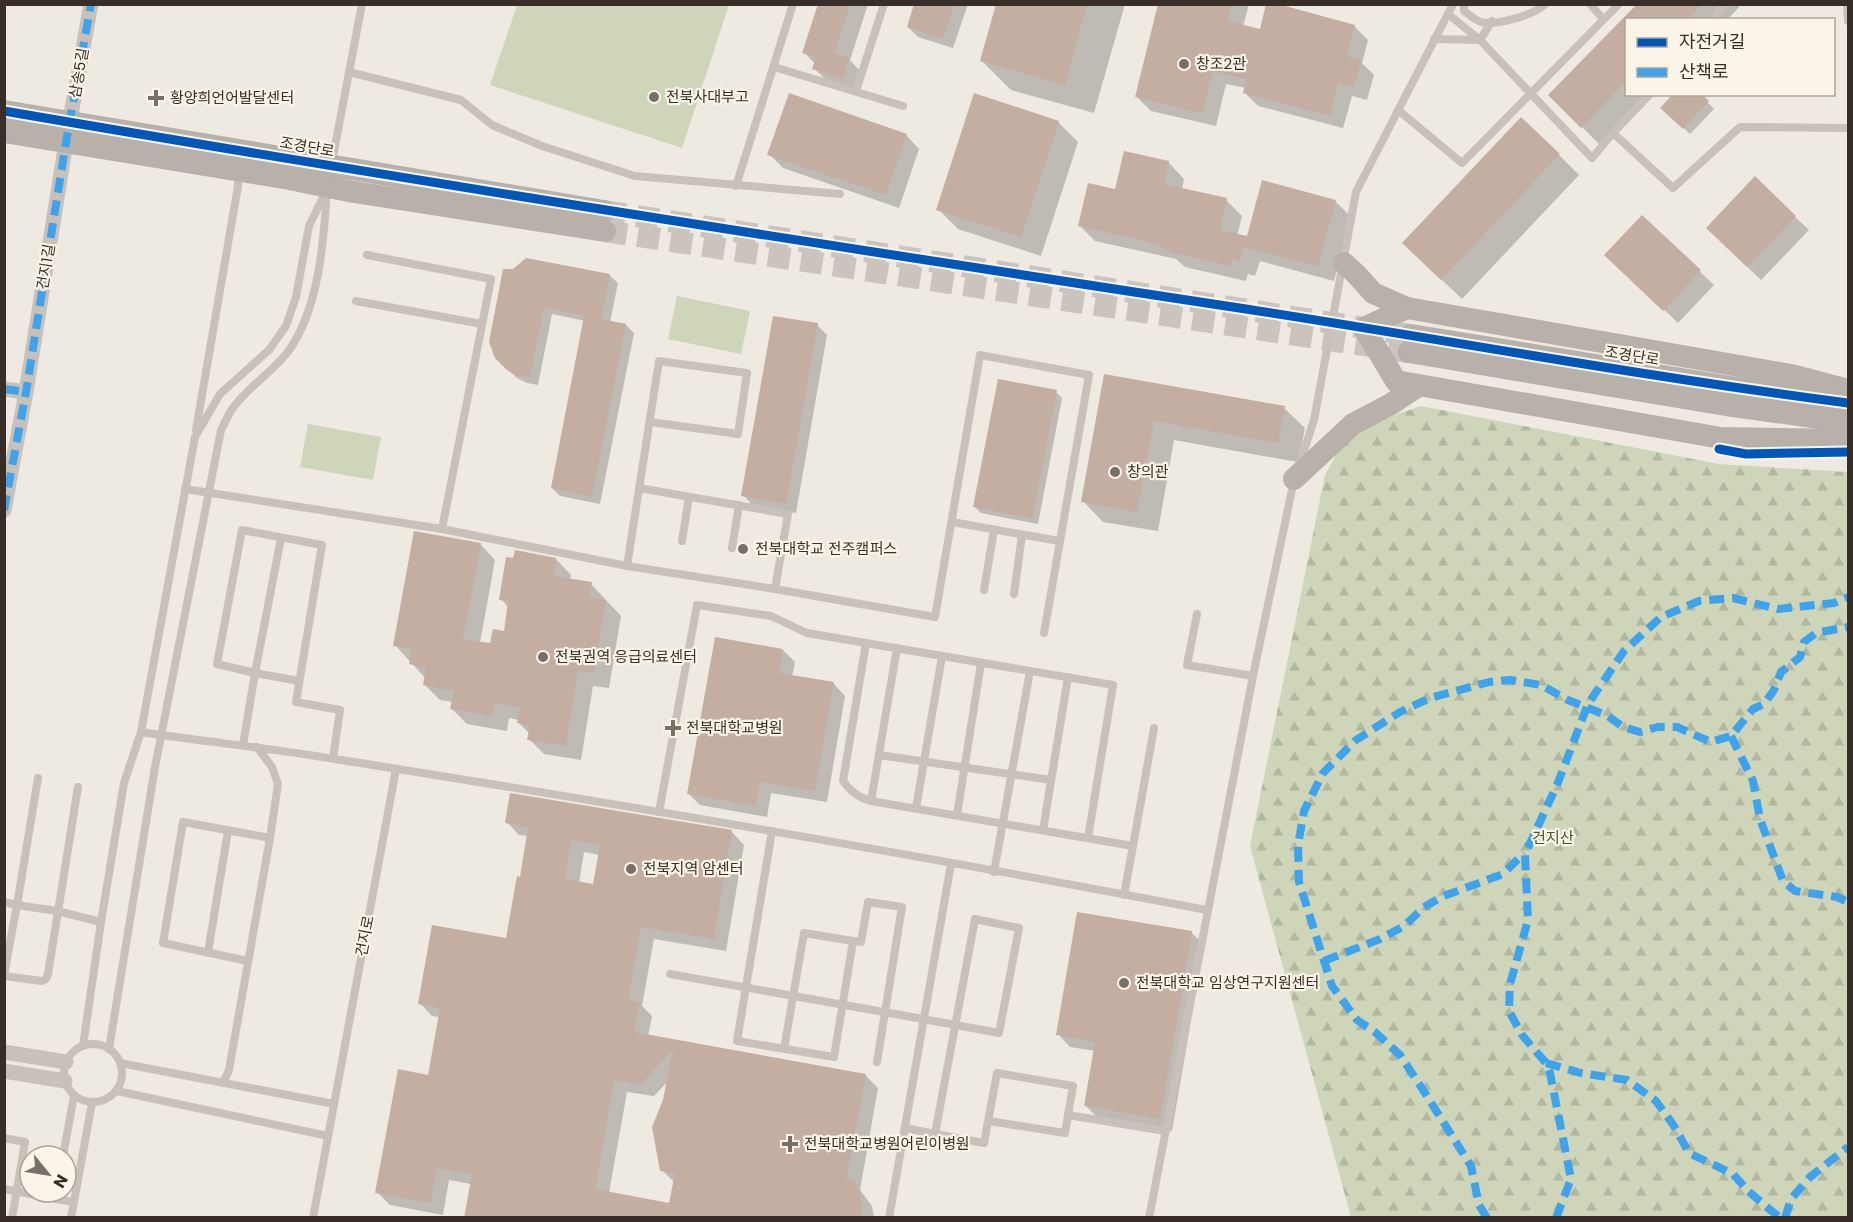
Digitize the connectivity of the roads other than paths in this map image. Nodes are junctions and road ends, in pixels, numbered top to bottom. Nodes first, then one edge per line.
1 (91, 4) edge
2 (362, 4) edge
3 (793, 4) edge
4 (884, 4) edge
5 (1453, 4) edge
6 (1464, 4) edge
7 (1545, 4) edge
8 (1590, 4) edge
9 (1619, 4) edge
10 (1723, 4) edge
11 (1847, 4) edge
12 (1448, 14) junction
13 (1714, 18) edge
14 (1603, 20) junction
15 (1492, 21) junction
16 (1848, 21) edge
17 (1434, 39) junction
18 (1480, 40) junction
19 (774, 67) junction
20 (349, 72) junction
21 (856, 91) junction
22 (1532, 94) junction
23 (1648, 96) edge
24 (903, 106) dead end
25 (1398, 110) junction
26 (4, 111) edge
27 (1848, 128) edge
28 (4, 132) edge
29 (68, 132) junction
30 (1613, 133) junction
31 (238, 171) junction
32 (330, 177) junction
33 (736, 186) junction
34 (840, 194) dead end
35 (604, 221) tunnel mouth
36 (367, 255) dead end
37 (1344, 263) junction
38 (356, 301) dead end
39 (1407, 308) junction
40 (482, 324) junction
41 (1333, 325) junction
42 (1364, 328) junction
43 (1418, 386) junction
44 (4, 388) edge
45 (1848, 390) edge
46 (26, 392) junction
47 (1848, 403) edge
48 (650, 422) junction
49 (1848, 422) edge
50 (195, 437) junction
51 (1848, 440) edge
52 (1294, 479) junction
53 (639, 488) junction
54 (185, 489) junction
55 (208, 492) junction
56 (689, 497) junction
57 (739, 505) junction
58 (4, 510) edge
59 (952, 522) junction
60 (442, 529) junction
61 (994, 530) junction
62 (1022, 535) junction
63 (281, 538) junction
64 (682, 541) dead end
65 (1059, 542) junction
66 (732, 548) dead end
67 (627, 566) junction
68 (775, 589) junction
69 (984, 590) dead end
70 (1014, 594) dead end
71 (1197, 614) dead end
72 (1044, 633) dead end
73 (866, 643) junction
74 (897, 648) junction
75 (942, 656) junction
76 (981, 663) junction
77 (1030, 671) junction
78 (255, 673) junction
79 (1253, 676) junction
80 (1068, 677) junction
81 (299, 681) junction
82 (1154, 728) dead end
83 (141, 732) junction
84 (162, 735) junction
85 (243, 746) junction
86 (257, 747) junction
87 (879, 755) junction
88 (333, 758) junction
89 (924, 762) junction
90 (965, 768) junction
91 (396, 769) junction
92 (1012, 775) junction
93 (38, 778) dead end
94 (1051, 780) junction
95 (78, 787) dead end
96 (872, 801) junction
97 (916, 808) junction
98 (659, 812) junction
99 (957, 815) junction
100 (1003, 823) junction
101 (1043, 830) junction
102 (228, 831) junction
103 (772, 831) junction
104 (270, 838) junction
105 (1088, 838) junction
106 (1133, 846) junction
107 (951, 864) junction
108 (994, 872) junction
109 (1124, 894) junction
110 (4, 902) edge
111 (17, 905) junction
112 (1207, 910) junction
113 (57, 911) junction
114 (101, 922) junction
115 (853, 941) junction
116 (208, 952) junction
117 (248, 961) junction
118 (670, 974) dead end
119 (4, 975) edge
120 (746, 987) junction
121 (793, 996) junction
122 (843, 1004) junction
123 (885, 1012) junction
124 (923, 1019) junction
125 (955, 1025) junction
126 (83, 1046) junction
127 (109, 1049) junction
128 (784, 1049) junction
129 (4, 1052) edge
130 (66, 1062) junction
131 (877, 1062) dead end
132 (120, 1063) junction
133 (4, 1071) edge
134 (64, 1081) junction
135 (223, 1083) junction
136 (117, 1090) junction
137 (74, 1096) junction
138 (92, 1103) junction
139 (334, 1104) junction
140 (1068, 1115) junction
141 (989, 1121) junction
142 (905, 1128) junction
143 (1166, 1131) junction
144 (935, 1134) junction
145 (328, 1136) junction
146 (4, 1138) edge
147 (65, 1144) edge
148 (78, 1180) edge
149 (4, 1189) edge
150 (17, 1191) junction
151 (12, 1218) edge
152 (313, 1218) edge
153 (889, 1218) edge
154 (1149, 1218) edge

1 - 29 street, 삼송5길
2 - 20 lane
3 - 19 lane
4 - 21 lane
5 - 12 lane
6 - 15 lane
7 - 15 lane
8 - 14 lane
9 - 14 lane
10 - 13 lane
11 - 16 lane
12 - 17 lane
12 - 18 lane
14 - 22 lane
15 - 18 lane
17 - 18 lane
17 - 25 lane
18 - 22 lane
19 - 21 lane
19 - 33 lane
20 - 32 lane
20 - 33 lane
21 - 24 lane
22 - 25 lane
22 - 30 lane
23 - 30 lane
25 - 37 lane
26 - 29 street, 조경단로
27 - 30 lane
28 - 29 street, 조경단로
29 - 31 street, 조경단로
29 - 32 street, 조경단로
29 - 46 street, 건지1길
31 - 32 street, 조경단로
31 - 50 lane
32 - 35 street, 조경단로
32 - 50 lane
32 - 55 lane
33 - 34 lane
36 - 40 lane
37 - 39 street
37 - 41 lane
38 - 40 lane
39 - 42 street
39 - 45 street
40 - 60 lane
41 - 42 lane
41 - 52 lane
42 - 43 street
43 - 51 street
43 - 52 street
44 - 46 street
46 - 58 street, 건지1길
47 - 49 street, 조경단로
48 - 48 lane
48 - 53 lane
50 - 54 lane
52 - 79 lane
53 - 56 lane
53 - 67 lane
54 - 55 lane
54 - 83 lane
55 - 60 lane
55 - 84 lane
56 - 57 lane
56 - 64 lane
57 - 66 lane
57 - 68 lane
59 - 61 lane
59 - 65 lane
59 - 68 lane
60 - 67 lane
61 - 62 lane
61 - 69 lane
62 - 65 lane
62 - 70 lane
63 - 78 lane
63 - 78 lane
63 - 81 lane
65 - 72 lane
67 - 68 lane
71 - 79 lane
73 - 74 lane
73 - 96 lane
73 - 98 lane
74 - 75 lane
74 - 87 lane
75 - 76 lane
75 - 89 lane
76 - 77 lane
76 - 90 lane
77 - 80 lane
77 - 92 lane
78 - 81 lane
78 - 85 lane
79 - 112 lane
80 - 94 lane
80 - 105 lane
81 - 88 lane
82 - 106 lane
83 - 84 lane
83 - 114 lane
84 - 85 lane
84 - 127 lane
85 - 86 lane
86 - 88 lane
86 - 104 lane
87 - 89 lane
87 - 96 lane
88 - 91 lane
89 - 90 lane
89 - 97 lane
90 - 92 lane
90 - 99 lane
91 - 98 lane
91 - 139 lane, 건지로
92 - 94 lane
92 - 100 lane
93 - 111 lane
94 - 101 lane
95 - 113 lane
96 - 97 lane
97 - 99 lane
98 - 103 lane
99 - 100 lane
100 - 101 lane
100 - 108 lane
101 - 105 lane
102 - 104 lane
102 - 116 lane
102 - 116 lane
103 - 107 lane
103 - 120 lane
104 - 117 lane
105 - 106 lane
106 - 109 lane
107 - 108 lane
107 - 124 lane
108 - 109 lane
109 - 112 lane
110 - 111 lane
111 - 113 lane
111 - 119 lane
112 - 143 lane
113 - 114 lane
113 - 119 lane
114 - 126 lane
115 - 121 lane
115 - 122 lane
115 - 123 lane
116 - 117 lane
117 - 135 lane
118 - 120 lane
120 - 121 lane
120 - 128 lane
121 - 122 lane
121 - 128 lane
122 - 123 lane
122 - 128 lane
123 - 124 lane
123 - 131 lane
124 - 125 lane
124 - 142 lane
125 - 125 lane
125 - 144 lane
126 - 127 lane
126 - 130 lane
127 - 132 lane
129 - 130 street
130 - 134 lane
132 - 135 lane
132 - 136 lane
133 - 134 street
134 - 137 lane
135 - 139 lane
136 - 138 lane
136 - 145 lane
137 - 138 lane
137 - 147 lane
138 - 148 lane
139 - 145 lane, 건지로
140 - 141 lane
140 - 141 lane
140 - 143 lane
141 - 144 lane
142 - 144 lane
142 - 153 lane
143 - 154 lane
145 - 152 lane, 건지로
146 - 150 lane
149 - 150 lane
150 - 151 lane

